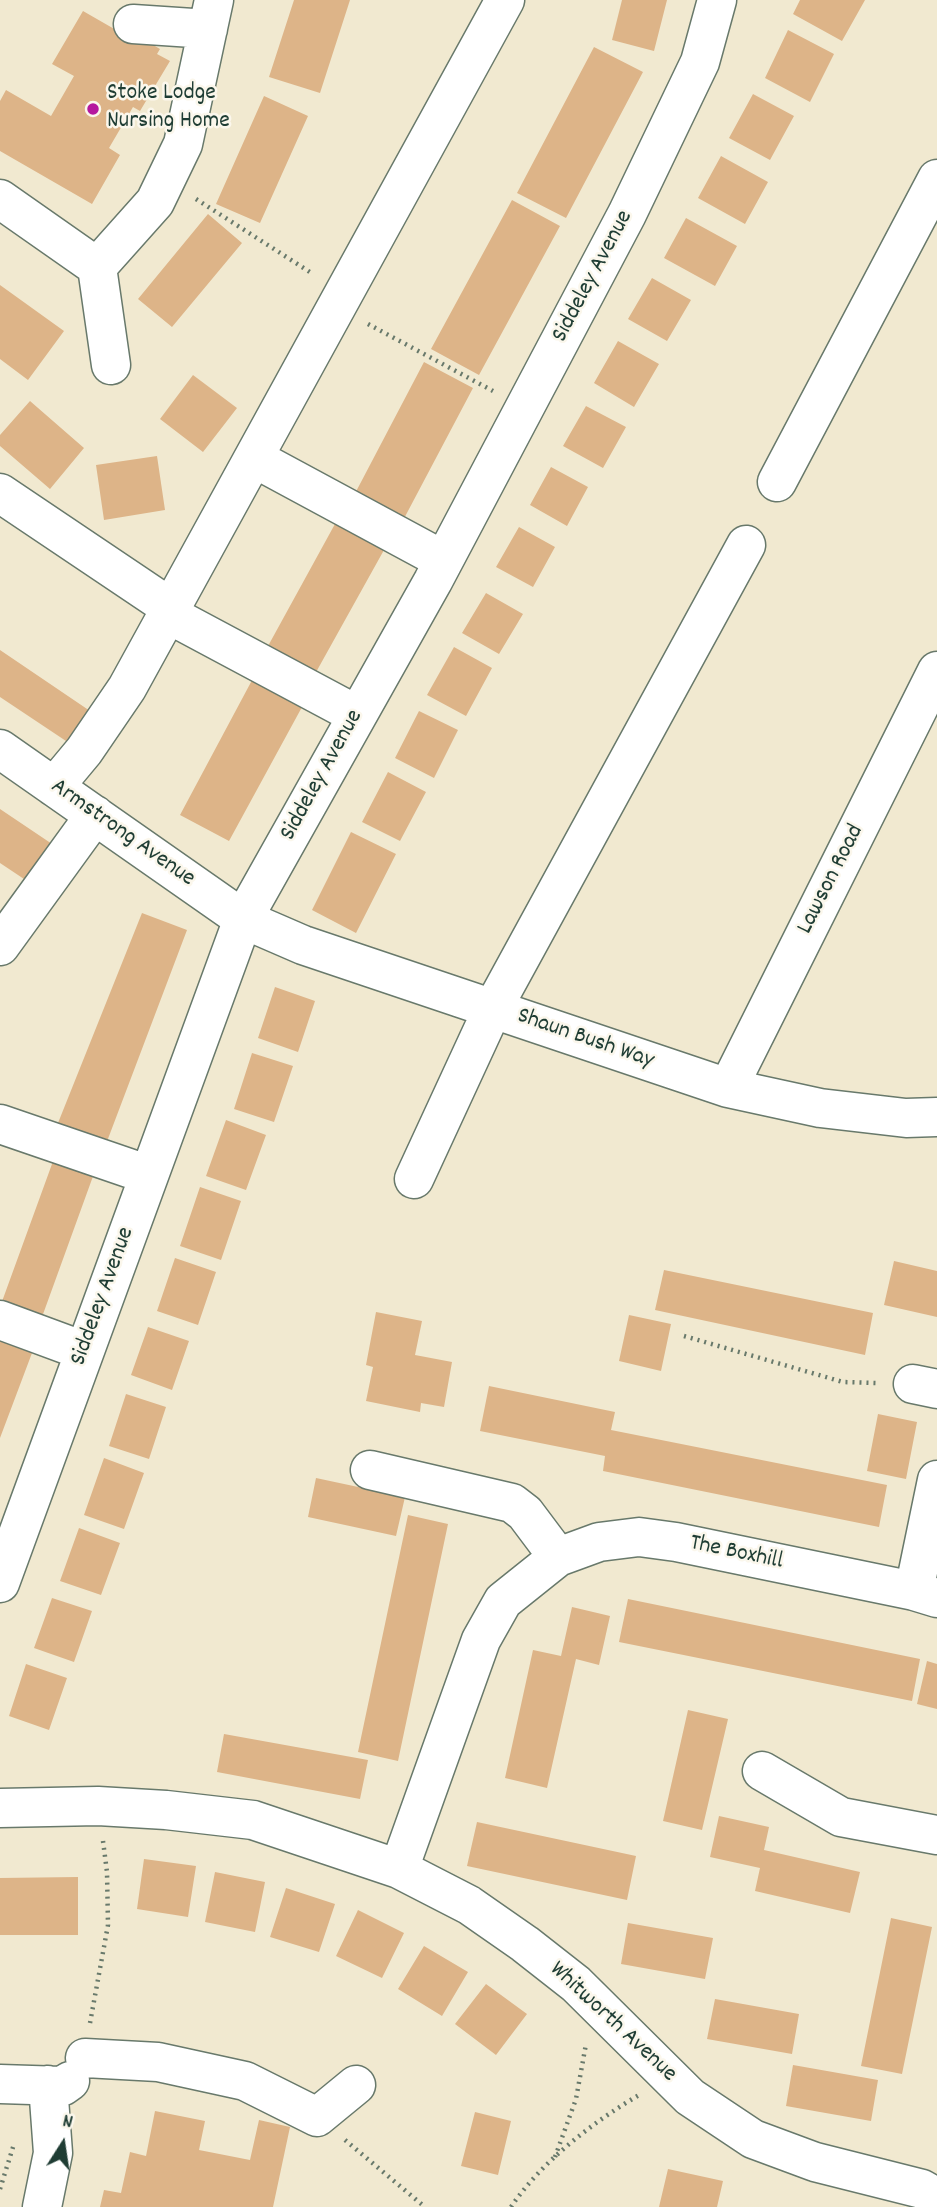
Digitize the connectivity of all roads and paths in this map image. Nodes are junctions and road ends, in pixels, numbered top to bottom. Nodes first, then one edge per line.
1 (505, 0) edge
2 (717, 0) edge
3 (211, 15) edge
4 (134, 24) dead end
5 (937, 179) edge
6 (166, 180) junction
7 (0, 199) edge
8 (97, 267) junction
9 (340, 301) junction
10 (111, 365) dead end
11 (524, 408) junction
12 (254, 458) junction
13 (777, 482) dead end
14 (0, 494) edge
15 (746, 545) dead end
16 (443, 560) junction
17 (170, 611) junction
18 (937, 671) edge
19 (357, 715) junction
20 (0, 749) edge
21 (54, 787) junction
22 (95, 816) junction
23 (243, 919) junction
24 (0, 946) edge
25 (492, 1008) junction
26 (728, 1088) junction
27 (937, 1117) edge
28 (0, 1124) edge
29 (149, 1175) junction
30 (414, 1179) dead end
31 (0, 1320) edge
32 (684, 1336) dead end
33 (84, 1351) junction
34 (925, 1387) edge
35 (370, 1470) dead end
36 (937, 1480) edge
37 (558, 1557) junction
38 (0, 1583) edge
39 (926, 1595) edge
40 (762, 1771) dead end
41 (98, 1806) junction
42 (0, 1808) edge
43 (937, 1835) edge
44 (399, 1869) junction
45 (587, 1995) junction
46 (86, 2052) junction
47 (670, 2077) junction
48 (0, 2084) edge
49 (48, 2085) junction
50 (356, 2085) dead end
51 (317, 2117) junction
52 (554, 2158) junction
53 (937, 2198) edge
54 (42, 2207) edge
55 (425, 2207) edge
56 (511, 2207) edge

1 - 9 street
2 - 11 street, Siddeley Avenue
3 - 4 street
3 - 6 street
5 - 13 street
6 - 8 street
6 - 9 path
7 - 8 street
8 - 10 street
9 - 11 path
9 - 12 street
11 - 16 street, Siddeley Avenue
12 - 16 street
12 - 17 street
14 - 17 street
15 - 25 street
16 - 19 street, Siddeley Avenue
17 - 19 street
17 - 21 street
18 - 26 street, Lawson Road
19 - 23 street, Siddeley Avenue
20 - 21 street, Armstrong Avenue
21 - 22 street, Armstrong Avenue
22 - 23 street, Armstrong Avenue
22 - 24 street
23 - 25 street, Shaun Bush Way
23 - 29 street, Siddeley Avenue
25 - 26 street, Shaun Bush Way
25 - 30 street
26 - 27 street, Shaun Bush Way
28 - 29 street
29 - 33 street, Siddeley Avenue
31 - 33 street
32 - 34 path
33 - 38 street, Siddeley Avenue
35 - 37 street
36 - 39 street, The Boxhill
37 - 39 street, The Boxhill
37 - 44 street, The Boxhill
40 - 43 street
41 - 42 street, Whitworth Avenue
41 - 44 street, Whitworth Avenue
41 - 46 path
44 - 45 street, Whitworth Avenue
45 - 47 street, Whitworth Avenue
45 - 52 path
46 - 49 street
46 - 51 street
47 - 52 path
47 - 53 street, Whitworth Avenue
48 - 49 street
49 - 54 street
50 - 51 street
51 - 55 path
52 - 56 path

